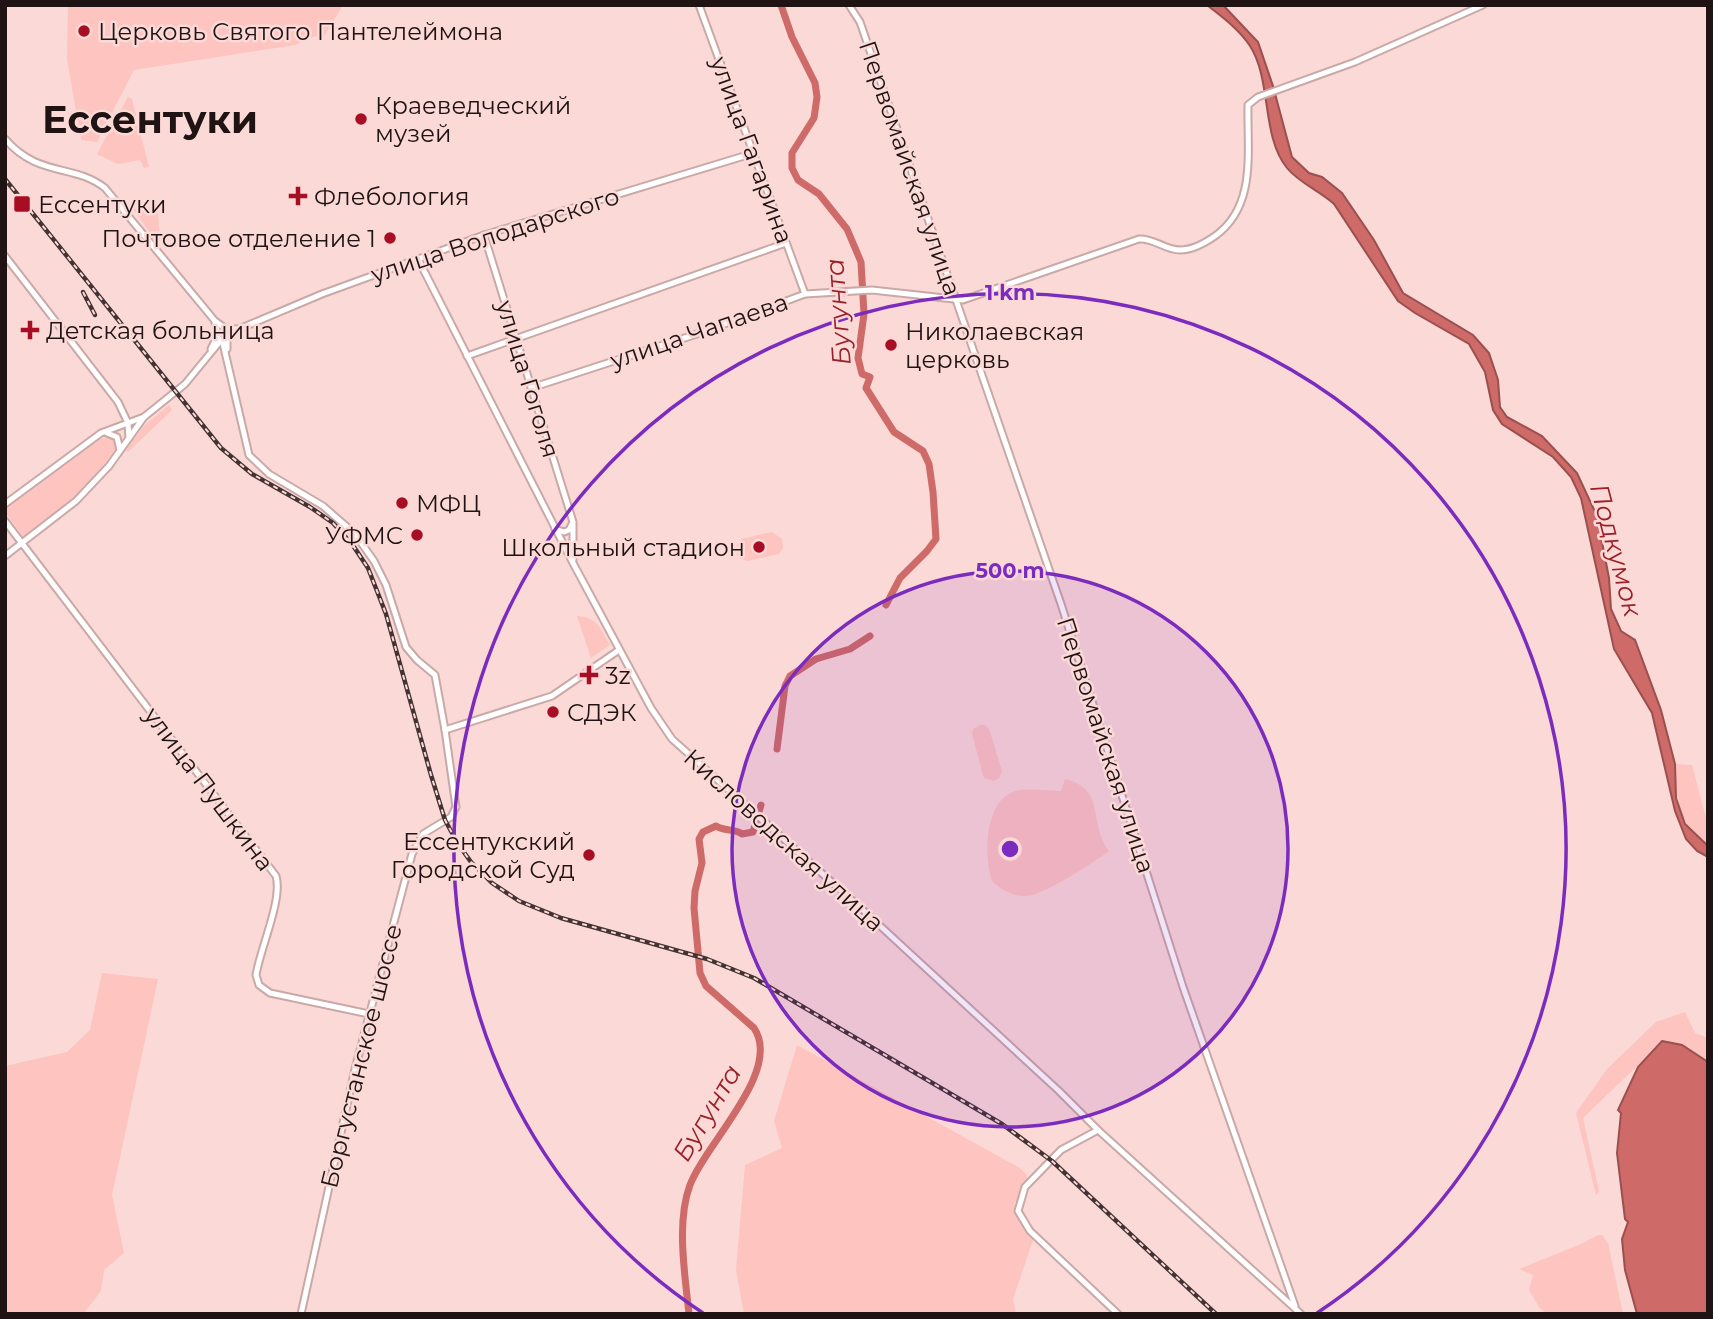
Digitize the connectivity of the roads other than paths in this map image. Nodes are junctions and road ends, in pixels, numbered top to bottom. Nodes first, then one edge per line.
1 (699, 5) edge
2 (849, 5) edge
3 (1483, 5) edge
4 (5, 139) edge
5 (754, 153) junction
6 (484, 235) junction
7 (786, 243) junction
8 (5, 256) edge
9 (418, 259) junction
10 (805, 294) junction
11 (954, 299) junction
12 (215, 321) junction
13 (226, 329) junction
14 (239, 329) junction
15 (222, 337) junction
16 (516, 339) junction
17 (467, 356) junction
18 (531, 388) junction
19 (144, 417) junction
20 (128, 423) junction
21 (102, 433) junction
22 (129, 438) junction
23 (120, 450) junction
24 (5, 504) edge
25 (5, 521) edge
26 (573, 522) junction
27 (555, 529) junction
28 (22, 543) junction
29 (5, 556) edge
30 (573, 563) junction
31 (620, 649) junction
32 (446, 730) junction
33 (369, 1014) junction
34 (1098, 1130) junction
35 (1299, 1311) edge
36 (301, 1314) edge
37 (1118, 1314) edge

1 - 5 street, улица Гагарина
2 - 11 street, Первомайская улица
3 - 11 street, улица Чапаева
4 - 12 street
5 - 6 street, улица Володарского
5 - 7 street, улица Гагарина
6 - 9 street, улица Володарского
6 - 16 street, улица Гоголя
7 - 10 street, улица Гагарина
7 - 16 street
8 - 20 street
9 - 14 street, улица Володарского
9 - 17 street, Кисловодская улица
10 - 11 street, улица Чапаева
10 - 18 street, улица Чапаева
11 - 35 street, Первомайская улица
12 - 13 street
12 - 15 street
13 - 14 street
13 - 15 street
14 - 15 street
15 - 19 street
15 - 32 street
16 - 17 street
16 - 18 street, улица Гоголя
17 - 27 street, Кисловодская улица
18 - 26 street, улица Гоголя
19 - 20 street
19 - 22 street
20 - 21 street
20 - 22 street
21 - 23 street
21 - 24 street
22 - 23 street
23 - 28 street
25 - 28 street, улица Пушкина
26 - 27 street
26 - 30 street, улица Гоголя
27 - 30 street, Кисловодская улица
28 - 29 street
28 - 33 street, улица Пушкина
30 - 31 street, Кисловодская улица
31 - 32 street
31 - 34 street, Кисловодская улица
32 - 33 street, Боргустанское шоссе
33 - 36 street, Боргустанское шоссе
34 - 35 street, Кисловодская улица
34 - 37 street

